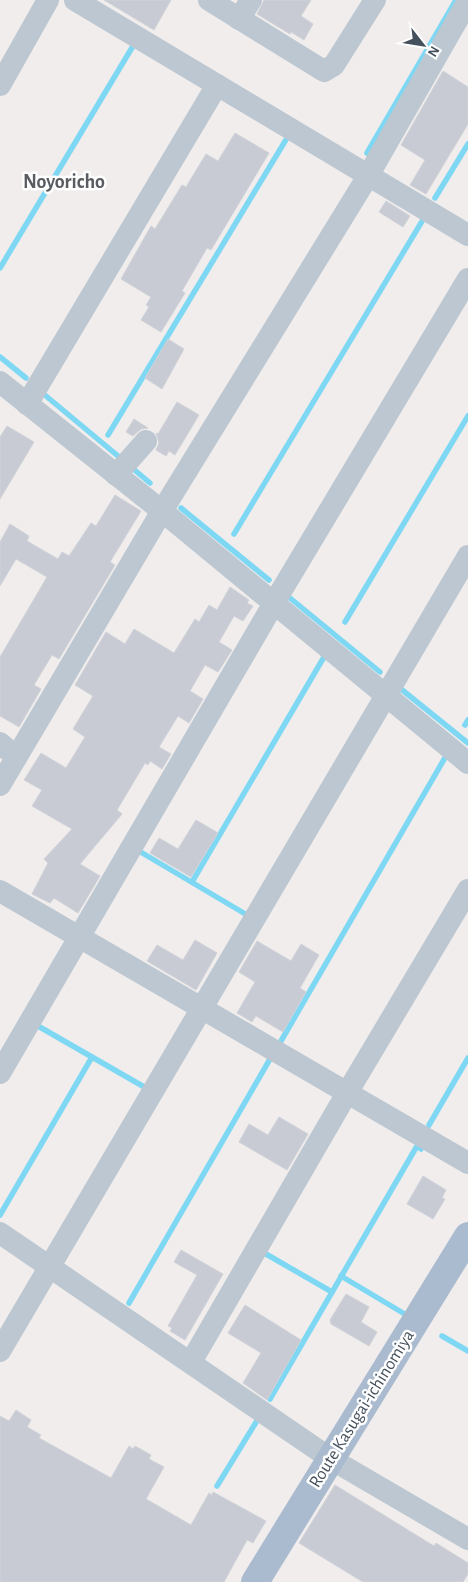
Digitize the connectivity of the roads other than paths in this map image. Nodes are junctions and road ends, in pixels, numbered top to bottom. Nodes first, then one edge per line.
1 (48, 0) edge
2 (75, 0) edge
3 (209, 0) edge
4 (251, 0) edge
5 (375, 0) edge
6 (468, 1) edge
7 (239, 19) junction
8 (0, 85) edge
9 (217, 85) junction
10 (368, 176) junction
11 (468, 235) edge
12 (468, 279) edge
13 (0, 382) edge
14 (27, 404) junction
15 (146, 441) dead end
16 (123, 467) junction
17 (162, 511) junction
18 (468, 556) edge
19 (274, 603) junction
20 (385, 695) junction
21 (8, 750) edge
22 (468, 763) edge
23 (0, 785) edge
24 (468, 890) edge
25 (0, 891) edge
26 (80, 937) junction
27 (202, 1008) junction
28 (0, 1073) edge
29 (347, 1093) junction
30 (468, 1163) edge
31 (0, 1233) edge
32 (468, 1236) edge
33 (51, 1268) junction
34 (0, 1351) edge
35 (191, 1362) junction
36 (331, 1459) junction
37 (468, 1539) edge
38 (255, 1582) edge

1 - 8 street
2 - 9 street
3 - 7 street
4 - 7 street
5 - 7 street
6 - 10 street
9 - 10 street
9 - 14 street
10 - 11 street
10 - 17 street
12 - 19 street
13 - 14 street
14 - 16 street
15 - 16 street
16 - 17 street
17 - 19 street
17 - 21 street
18 - 20 street
19 - 20 street
19 - 26 street
20 - 22 street
20 - 27 street
21 - 23 street
24 - 29 street
25 - 26 street
26 - 27 street
26 - 28 street
27 - 29 street
27 - 33 street
29 - 30 street
29 - 35 street
31 - 33 street
32 - 36 main road, Route Kasugai-ichinomiya
33 - 34 street
33 - 35 street
35 - 36 street
36 - 37 street
36 - 38 main road, Route Kasugai-ichinomiya

